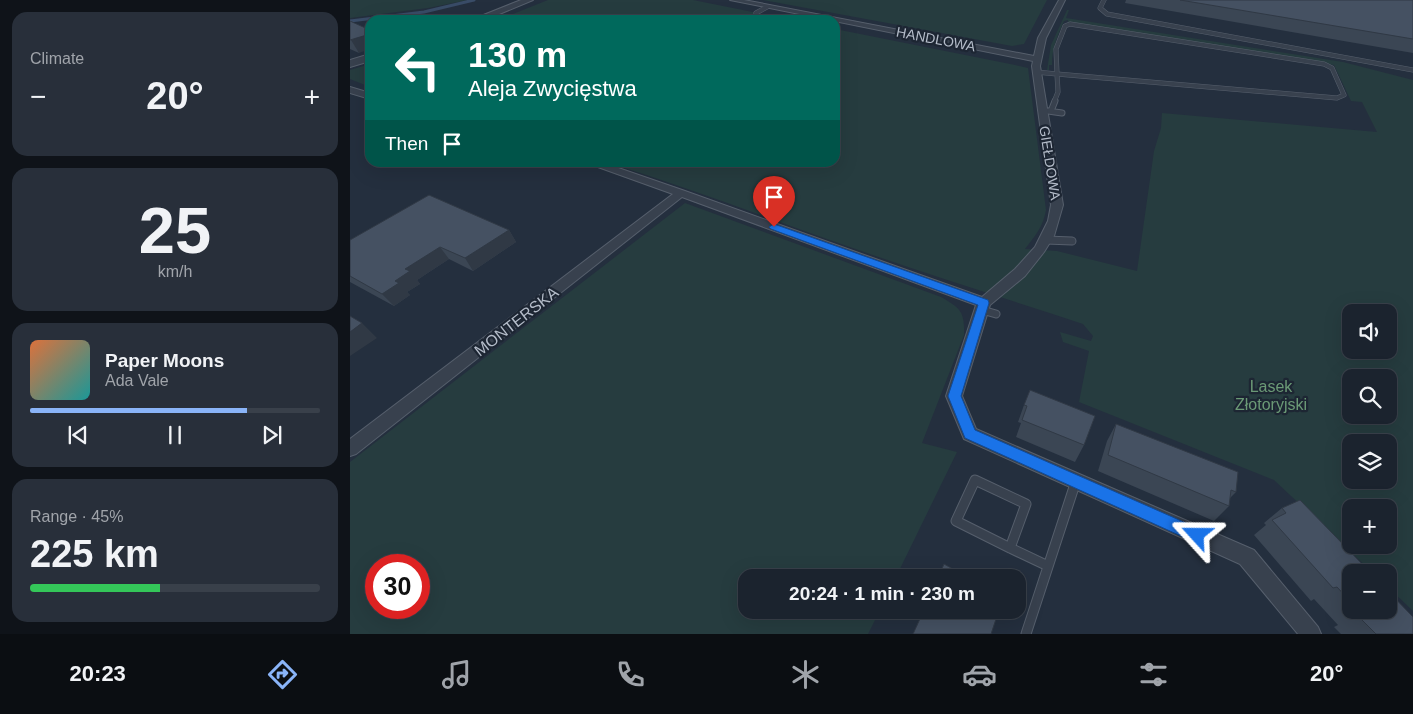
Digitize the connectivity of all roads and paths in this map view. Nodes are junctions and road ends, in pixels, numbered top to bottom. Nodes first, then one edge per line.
1 (529, 0) edge
2 (733, 0) edge
3 (1062, 0) edge
4 (1104, 0) edge
5 (767, 7) junction
6 (756, 13) dead end
7 (489, 15) edge
8 (809, 15) edge
9 (840, 21) edge
10 (365, 59) edge
11 (1037, 59) junction
12 (350, 64) edge
13 (1413, 70) edge
14 (1036, 72) junction
15 (1057, 74) junction
16 (350, 90) edge
17 (365, 94) edge
18 (1046, 111) junction
19 (1062, 112) dead end
20 (604, 167) edge
21 (681, 193) junction
22 (1046, 240) junction
23 (1072, 241) dead end
24 (987, 309) junction
25 (350, 449) edge
26 (1076, 481) junction
27 (1010, 548) junction
28 (1048, 566) junction
29 (1026, 634) edge
30 (1311, 634) edge

1 - 7 street
2 - 5 street, HANDLOWA
3 - 11 street, GIEŁDOWA
4 - 13 lane
5 - 6 lane
5 - 8 street, HANDLOWA
9 - 11 street, HANDLOWA
10 - 12 street
11 - 14 street, GIEŁDOWA
14 - 15 lane
14 - 18 street, GIEŁDOWA
15 - 15 lane
15 - 18 lane
16 - 17 street
18 - 19 lane
18 - 22 street, GIEŁDOWA
20 - 21 street
21 - 24 street
21 - 25 street, MONTERSKA
22 - 23 lane
22 - 24 street, GIEŁDOWA
24 - 26 street
26 - 28 lane
26 - 30 street
27 - 27 lane
27 - 28 lane
28 - 29 lane

